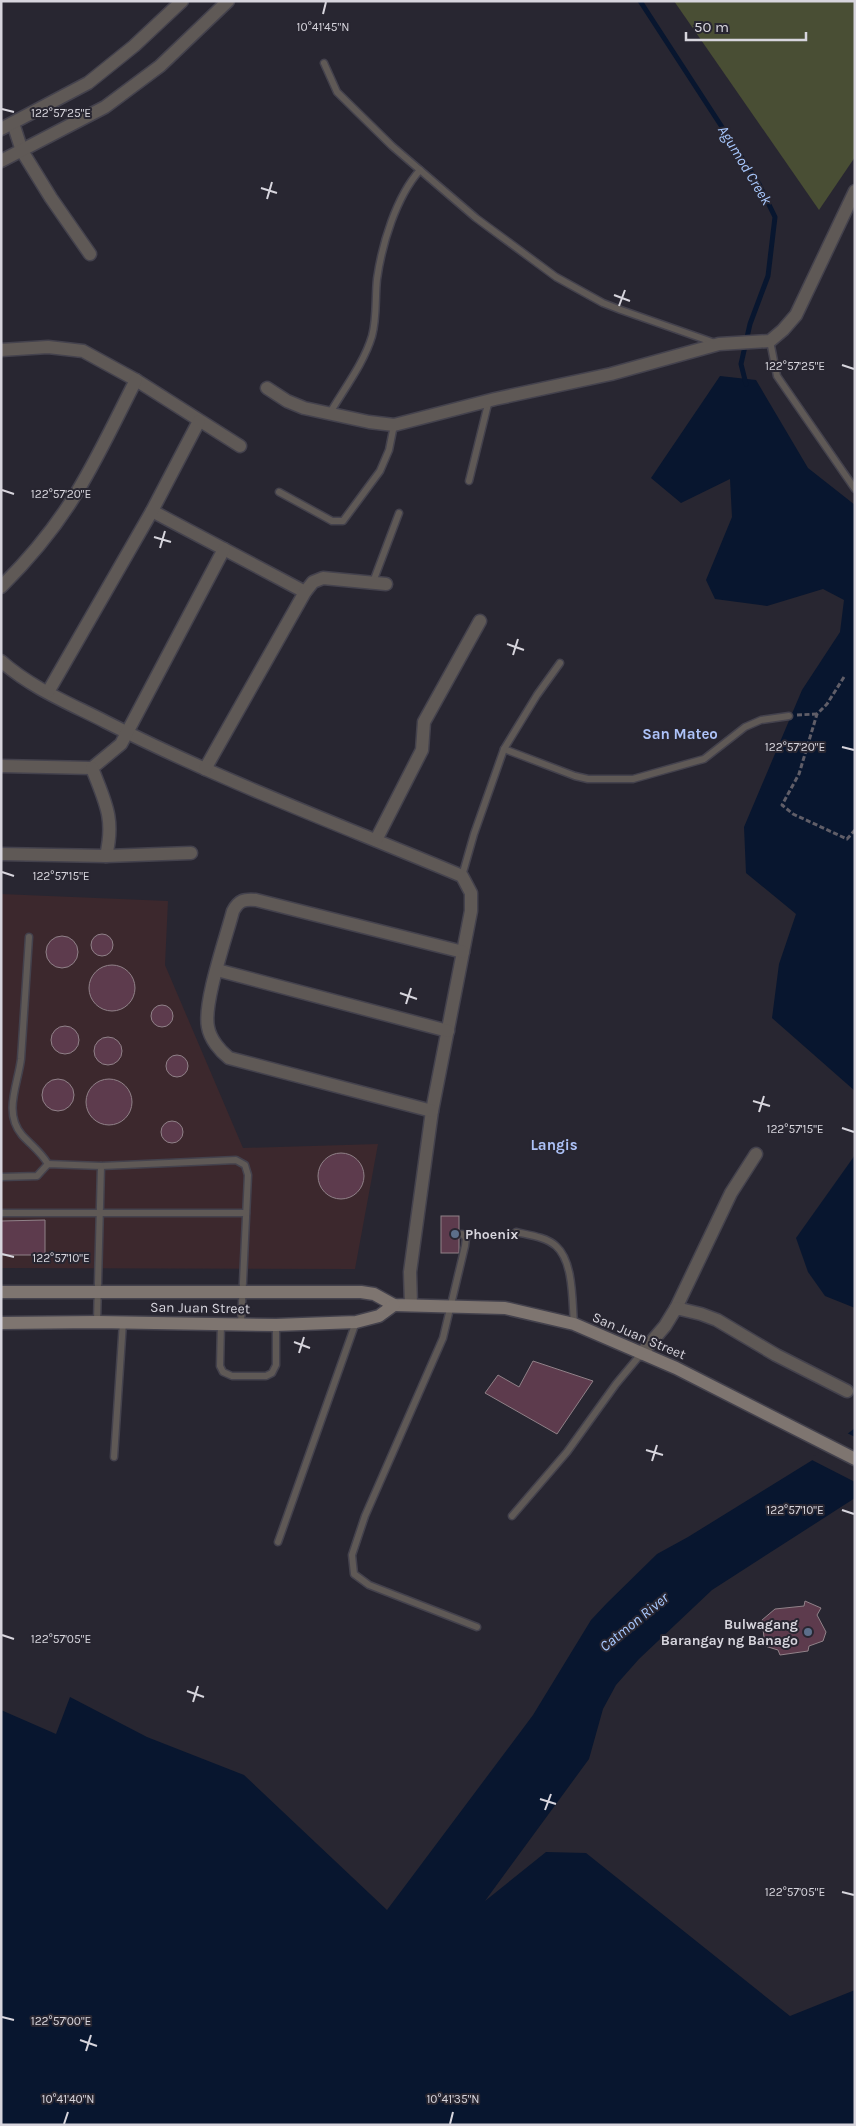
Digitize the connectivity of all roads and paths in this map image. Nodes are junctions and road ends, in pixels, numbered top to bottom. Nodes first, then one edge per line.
1 (182, 1) edge
2 (228, 1) edge
3 (324, 63) dead end
4 (7, 126) edge
5 (22, 151) junction
6 (1, 161) edge
7 (420, 170) junction
8 (855, 191) edge
9 (90, 254) dead end
10 (767, 341) junction
11 (723, 344) junction
12 (1, 350) edge
13 (136, 380) junction
14 (267, 388) dead end
15 (489, 400) junction
16 (330, 413) junction
17 (199, 420) junction
18 (394, 425) junction
19 (240, 446) dead end
20 (469, 481) dead end
21 (855, 489) edge
22 (279, 492) dead end
23 (152, 511) junction
24 (399, 513) dead end
25 (224, 550) junction
26 (373, 582) junction
27 (386, 584) dead end
28 (1, 587) edge
29 (305, 592) junction
30 (480, 620) dead end
31 (1, 661) edge
32 (560, 663) dead end
33 (844, 677) dead end
34 (48, 692) junction
35 (817, 714) junction
36 (804, 715) dead end
37 (790, 716) dead end
38 (128, 733) junction
39 (504, 749) junction
40 (1, 766) edge
41 (92, 768) junction
42 (205, 769) junction
43 (855, 830) edge
44 (376, 840) junction
45 (191, 853) dead end
46 (1, 854) edge
47 (106, 856) junction
48 (462, 876) junction
49 (29, 937) dead end
50 (463, 952) junction
51 (217, 970) junction
52 (448, 1031) junction
53 (432, 1111) junction
54 (756, 1154) dead end
55 (48, 1164) junction
56 (101, 1166) junction
57 (1, 1177) edge
58 (100, 1212) junction
59 (1, 1213) edge
60 (246, 1213) junction
61 (516, 1232) dead end
62 (462, 1234) dead end
63 (98, 1291) junction
64 (242, 1291) junction
65 (1, 1292) edge
66 (394, 1305) junction
67 (411, 1305) junction
68 (451, 1306) junction
69 (676, 1308) junction
70 (97, 1322) junction
71 (123, 1322) junction
72 (356, 1322) junction
73 (1, 1323) edge
74 (221, 1324) junction
75 (241, 1324) junction
76 (574, 1324) junction
77 (276, 1325) junction
78 (641, 1354) junction
79 (847, 1391) dead end
80 (114, 1457) dead end
81 (855, 1459) edge
82 (512, 1516) dead end
83 (278, 1542) dead end
84 (477, 1627) dead end

1 - 4 street
2 - 5 street
3 - 7 lane
4 - 5 street
5 - 6 street
5 - 9 street
7 - 11 lane
7 - 16 lane
8 - 10 street
10 - 11 street
10 - 21 lane
11 - 15 street
12 - 13 street
13 - 17 street
13 - 28 street
14 - 16 street
15 - 18 street
15 - 20 lane
16 - 18 street
17 - 19 street
17 - 23 street
18 - 22 lane
23 - 25 street
23 - 34 street
24 - 26 lane
25 - 29 street
25 - 38 street
26 - 27 street
26 - 29 street
29 - 42 street
30 - 44 street
31 - 34 street
32 - 39 lane
33 - 35 path
34 - 38 street
35 - 36 path
35 - 43 path
37 - 39 lane
38 - 41 street
38 - 42 street
39 - 48 lane
40 - 41 street
41 - 47 street
42 - 44 street
44 - 48 street
45 - 47 street
46 - 47 street
48 - 50 street
49 - 55 lane
50 - 51 street
50 - 52 street
51 - 52 street
51 - 53 street
52 - 53 street
53 - 67 street
54 - 69 street
55 - 56 lane
55 - 57 lane
56 - 58 lane
56 - 60 lane
58 - 59 lane
58 - 60 lane
58 - 63 lane
60 - 64 lane
61 - 76 lane
62 - 68 lane
63 - 64 main road, San Juan Street
63 - 65 main road, San Juan Street
63 - 70 lane
64 - 66 main road, San Juan Street
64 - 75 lane
66 - 67 main road, San Juan Street
66 - 72 main road, San Juan Street
67 - 68 main road, San Juan Street
68 - 76 main road, San Juan Street
68 - 84 lane
69 - 78 street
69 - 79 street
70 - 71 main road, San Juan Street
70 - 73 main road, San Juan Street
71 - 74 main road, San Juan Street
71 - 80 lane
72 - 77 main road, San Juan Street
72 - 83 lane
74 - 75 main road, San Juan Street
74 - 77 lane
75 - 77 main road, San Juan Street
76 - 78 main road, San Juan Street
78 - 81 main road, San Juan Street
78 - 82 lane

